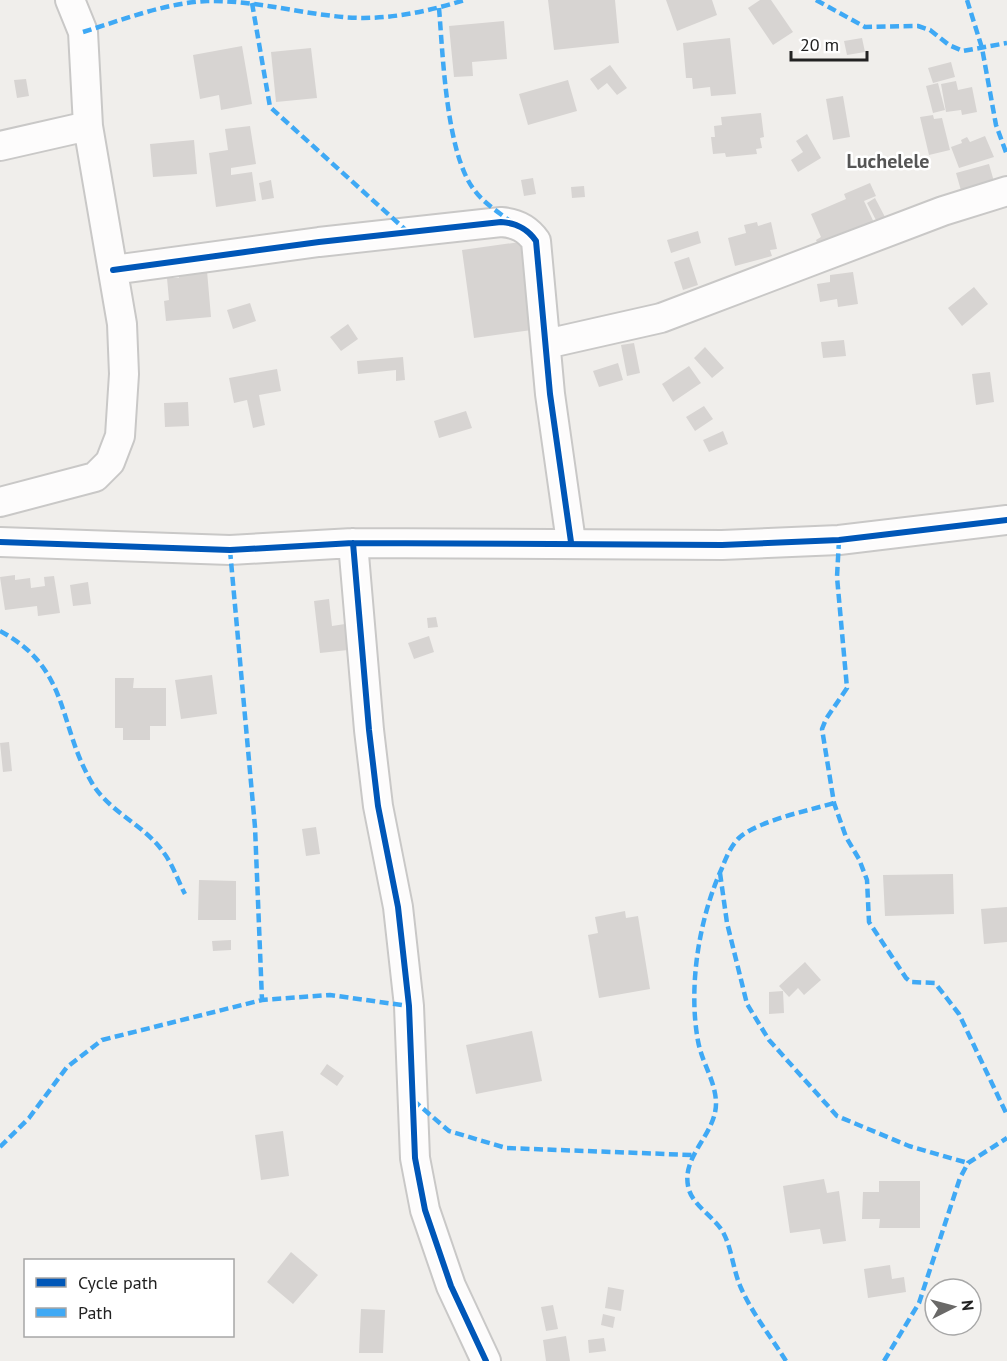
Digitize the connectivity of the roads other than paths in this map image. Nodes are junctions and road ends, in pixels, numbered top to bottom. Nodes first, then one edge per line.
1 (70, 0) edge
2 (88, 126) junction
3 (0, 146) edge
4 (1007, 191) edge
5 (113, 270) junction
6 (546, 344) junction
7 (0, 502) edge
8 (1007, 520) edge
9 (0, 542) edge
10 (571, 542) junction
11 (353, 543) junction
12 (486, 1361) edge

1 - 2 street
2 - 3 street
2 - 5 street
4 - 6 street
5 - 6 street
5 - 7 street
6 - 10 street
8 - 10 street
9 - 11 street
10 - 11 street
11 - 12 street

